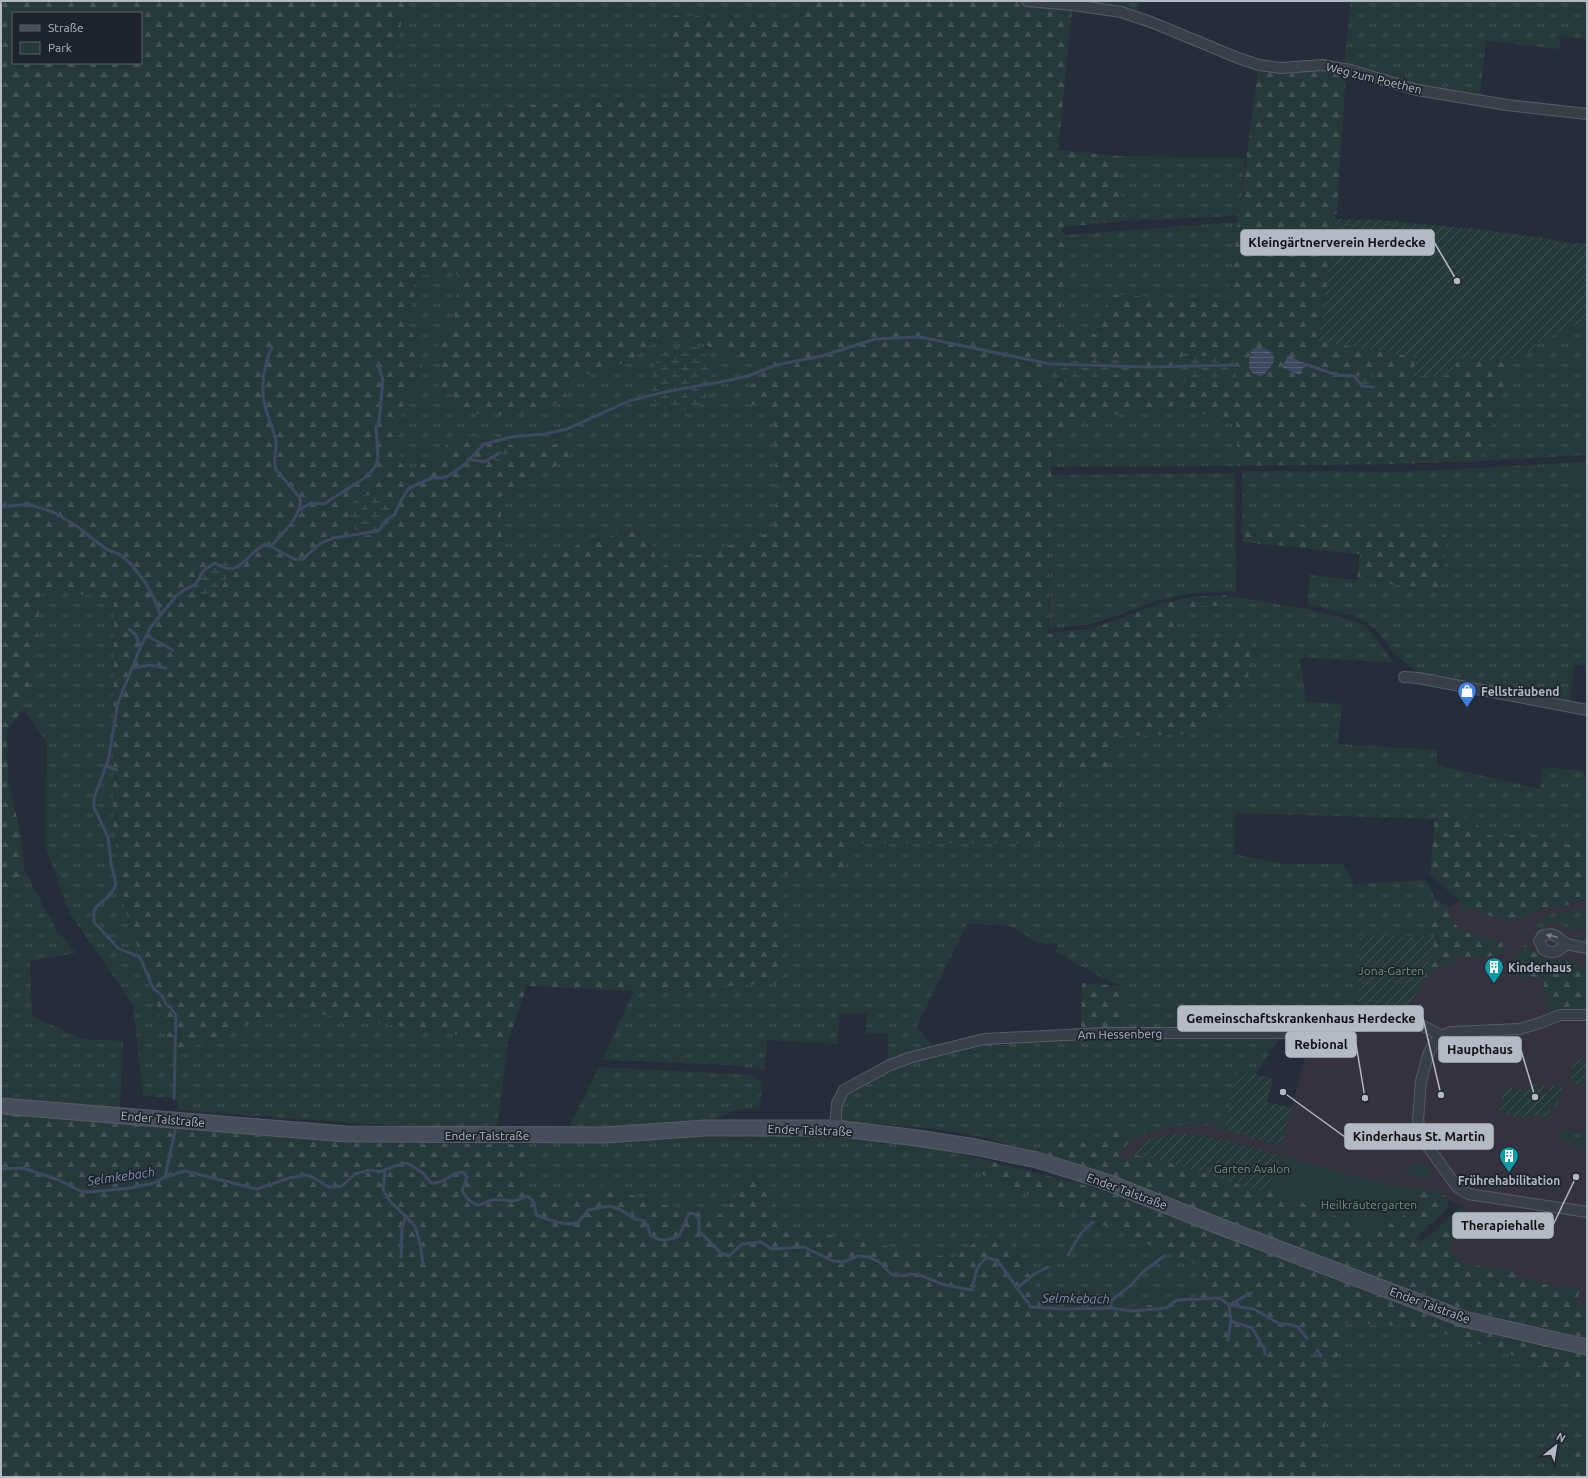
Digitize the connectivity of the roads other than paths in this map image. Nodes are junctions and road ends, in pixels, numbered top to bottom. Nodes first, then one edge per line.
1 (1027, 1) edge
2 (1587, 114) edge
3 (1404, 677) dead end
4 (1587, 710) edge
5 (1566, 944) dead end
6 (1587, 948) edge
7 (1587, 1015) edge
8 (1442, 1036) junction
9 (1, 1106) edge
10 (835, 1128) junction
11 (1587, 1212) edge
12 (1587, 1347) edge

1 - 2 street, Weg zum Poethen
3 - 4 street
5 - 6 street
7 - 8 street
8 - 10 street, Am Hessenberg
8 - 11 street
9 - 10 main road, Ender Talstraße
10 - 12 main road, Ender Talstraße

